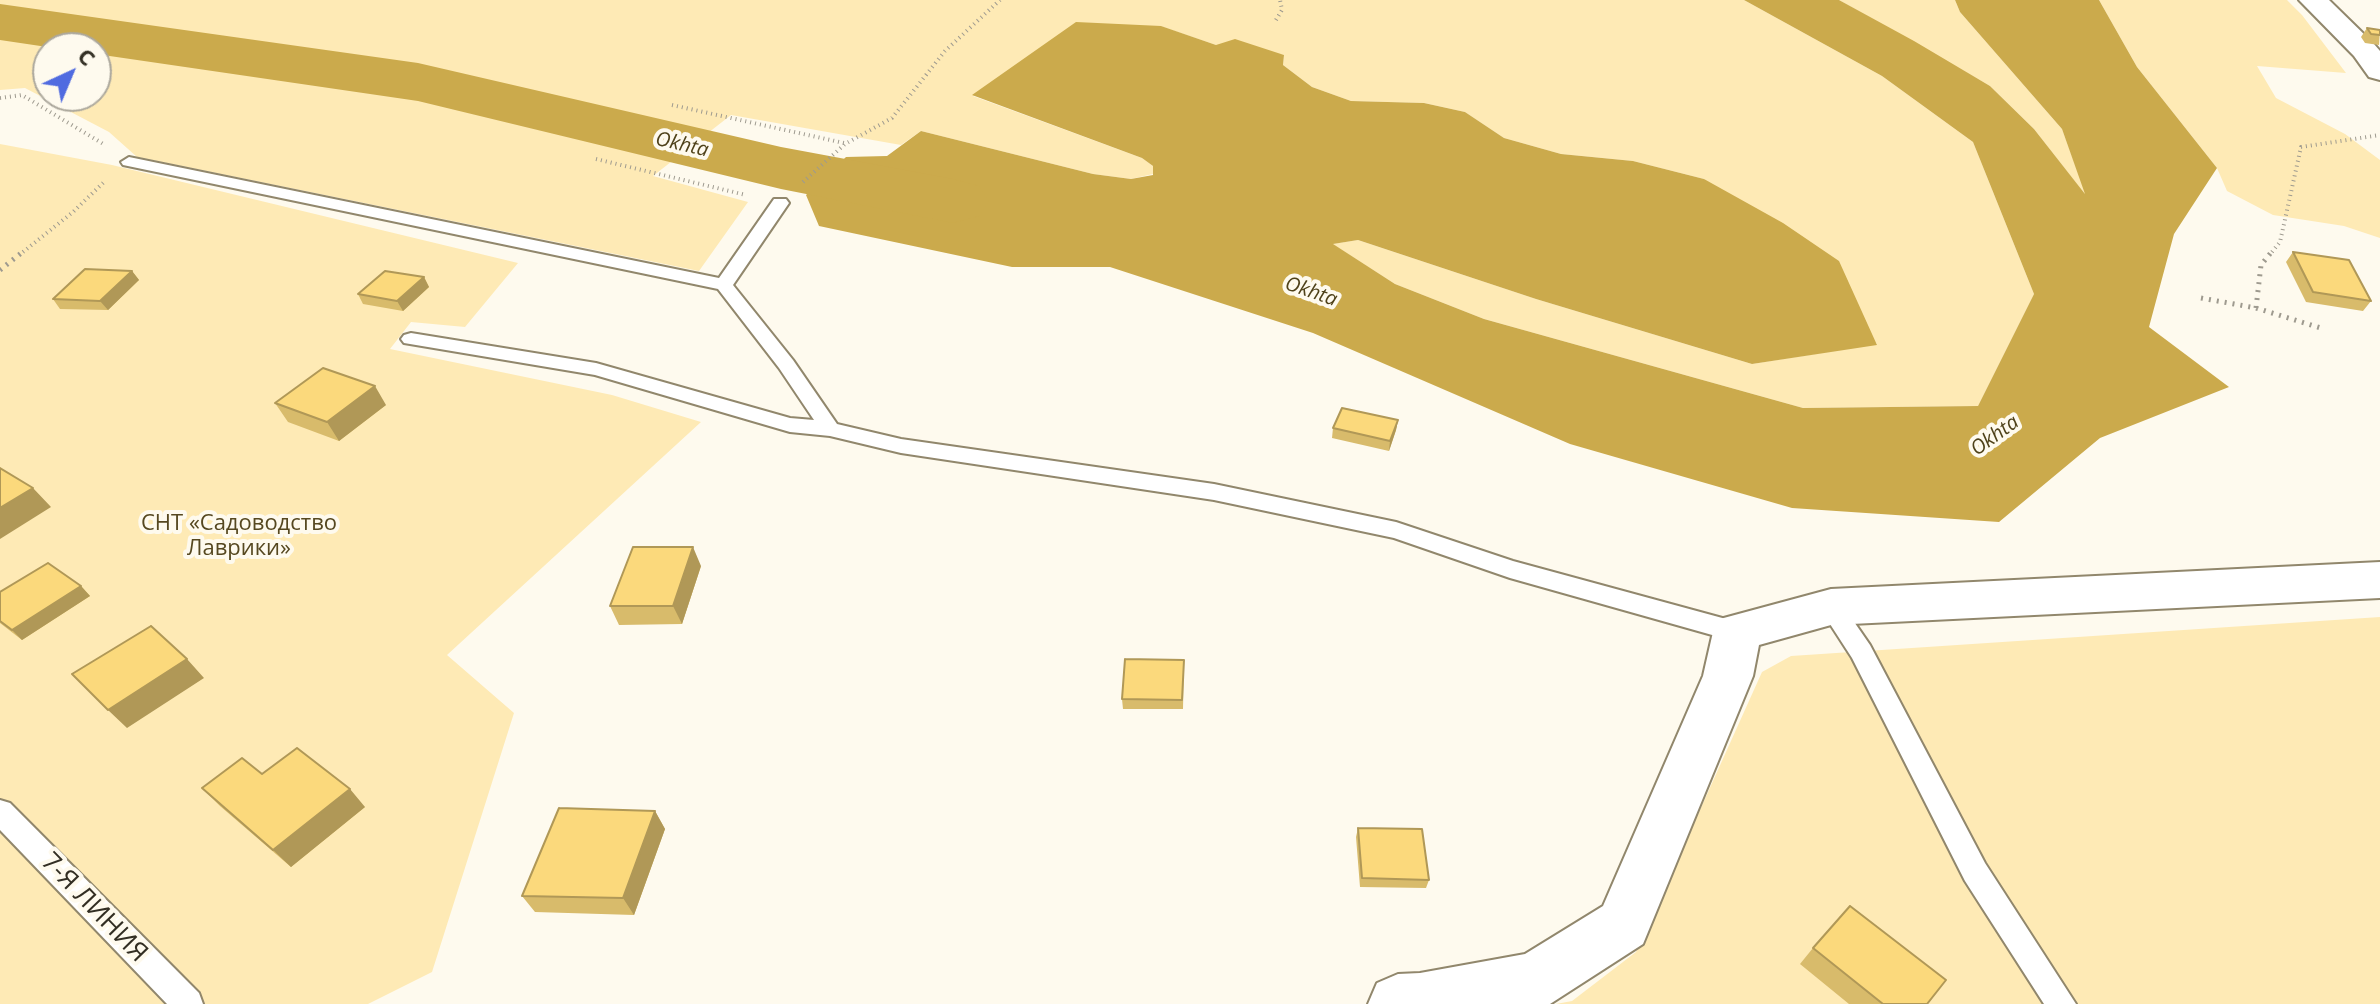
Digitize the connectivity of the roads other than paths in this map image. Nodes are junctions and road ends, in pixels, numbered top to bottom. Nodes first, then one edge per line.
1 (2313, 0) edge
2 (2375, 57) edge
3 (129, 162) road end
4 (780, 203) road end
5 (724, 285) junction
6 (411, 339) dead end
7 (830, 429) junction
8 (2380, 580) edge
9 (1831, 607) junction
10 (1737, 632) junction
11 (0, 812) edge
12 (188, 1004) edge
13 (1398, 1004) edge
14 (1407, 1004) edge
15 (2061, 1004) edge

1 - 2 street
3 - 5 lane
4 - 5 lane
5 - 7 lane
6 - 7 lane
7 - 10 lane
8 - 9 street
9 - 10 street
9 - 15 lane
10 - 14 street
11 - 12 lane, 7-Я ЛИНИЯ
13 - 14 street

